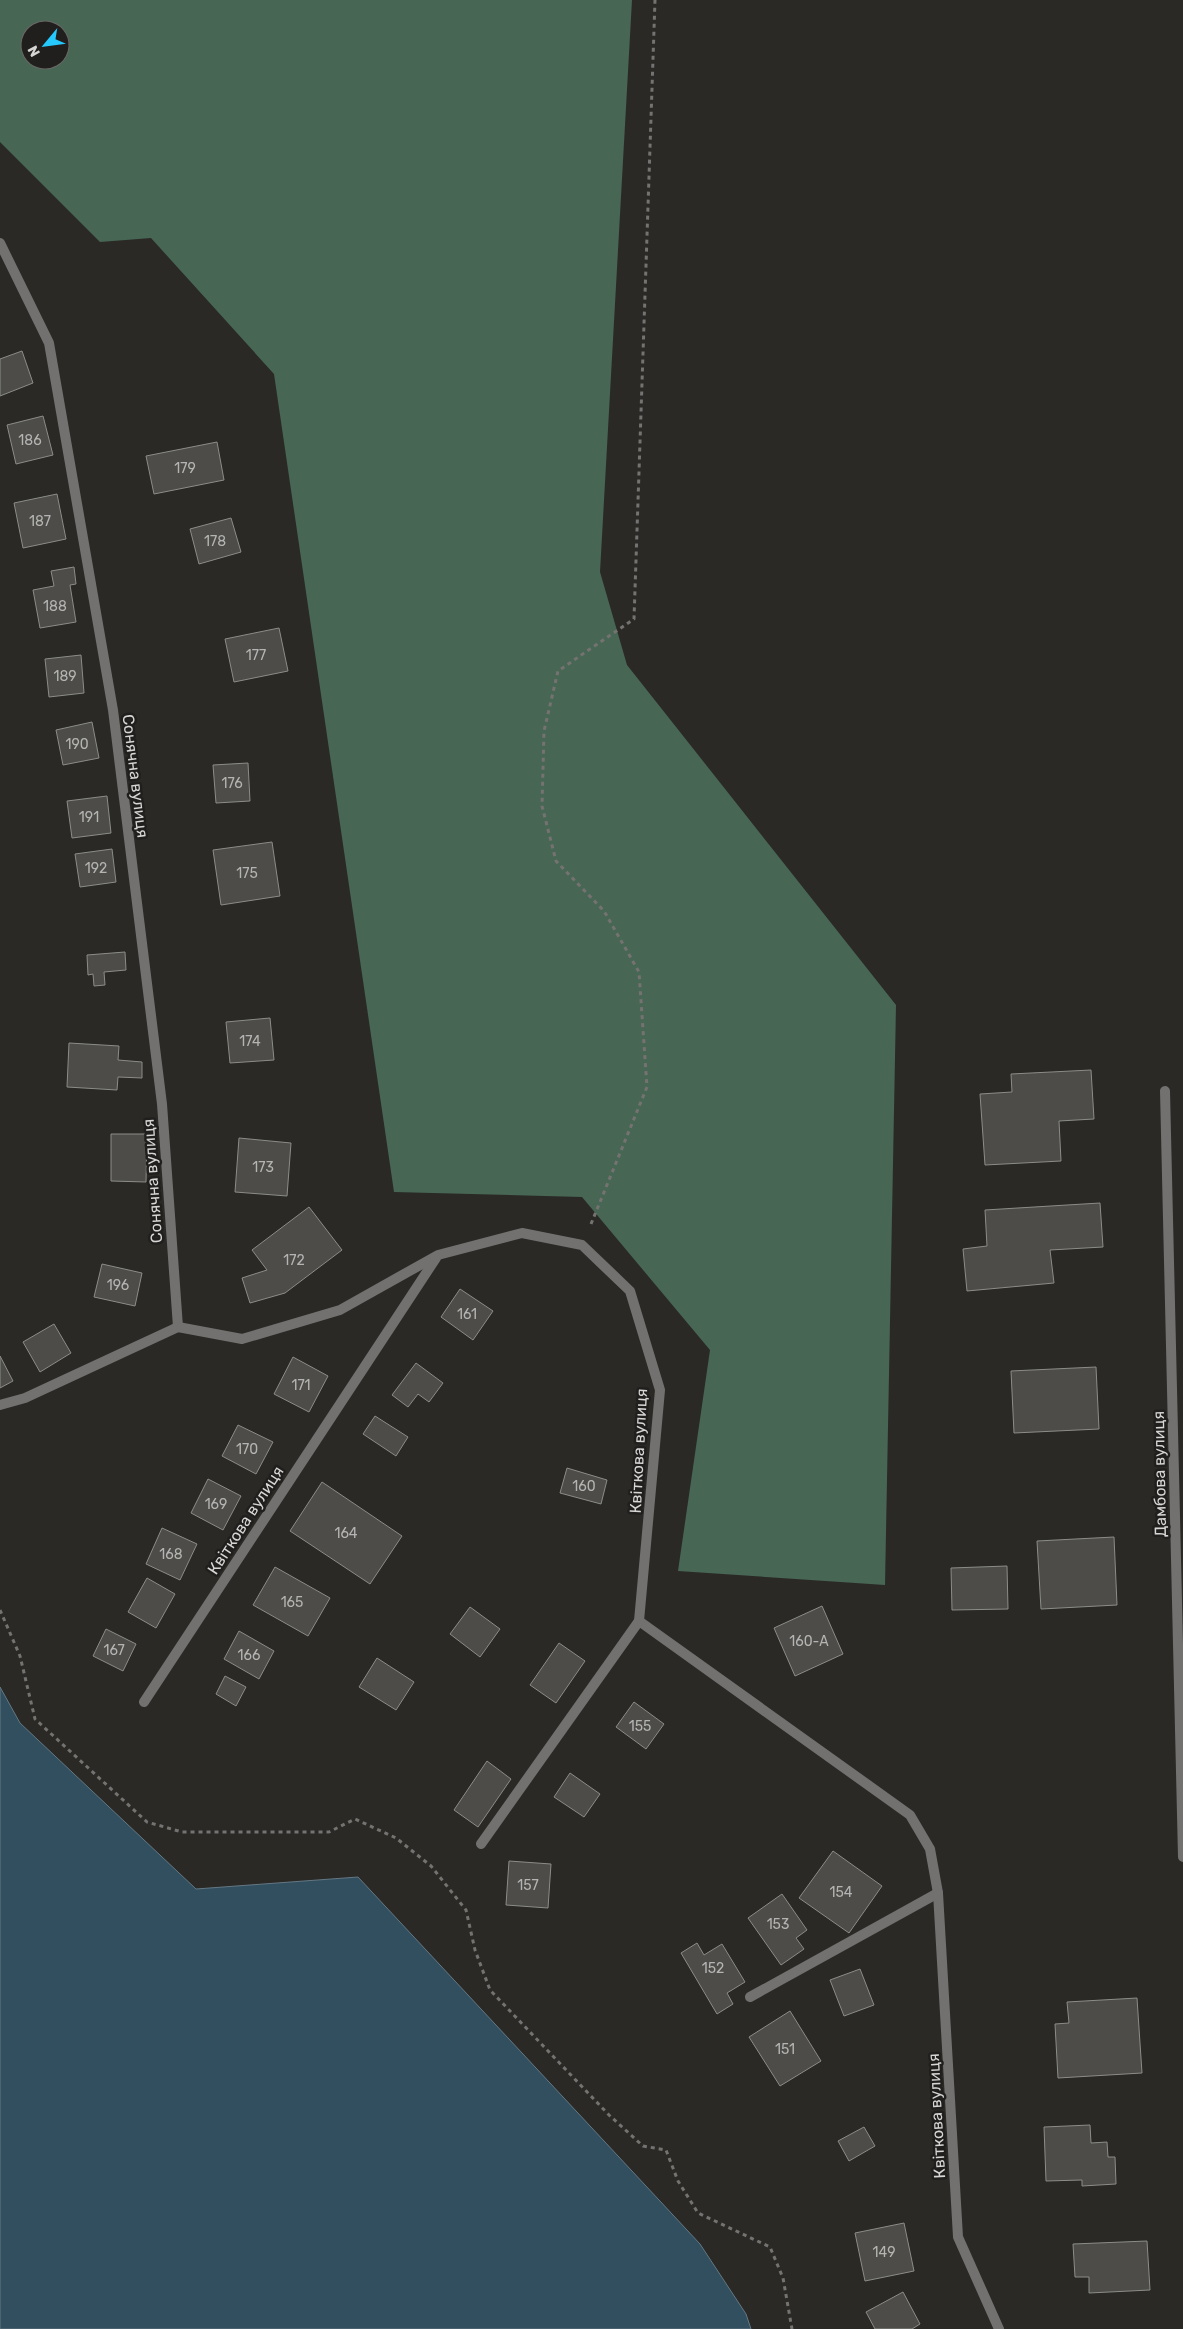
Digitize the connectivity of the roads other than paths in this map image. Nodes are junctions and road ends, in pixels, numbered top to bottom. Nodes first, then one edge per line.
1 (0, 243) edge
2 (1165, 1091) dead end
3 (438, 1255) junction
4 (178, 1327) junction
5 (0, 1405) edge
6 (639, 1620) junction
7 (144, 1702) dead end
8 (481, 1844) dead end
9 (1183, 1857) edge
10 (938, 1893) junction
11 (750, 1997) dead end
12 (999, 2329) edge

1 - 4 street, Сонячна вулиця
2 - 9 street, Дамбова вулиця
3 - 4 street
3 - 6 street, Квіткова вулиця
3 - 7 street, Квіткова вулиця
4 - 5 street
6 - 8 street, Квіткова вулиця
6 - 10 street, Квіткова вулиця
10 - 11 street
10 - 12 street, Квіткова вулиця

